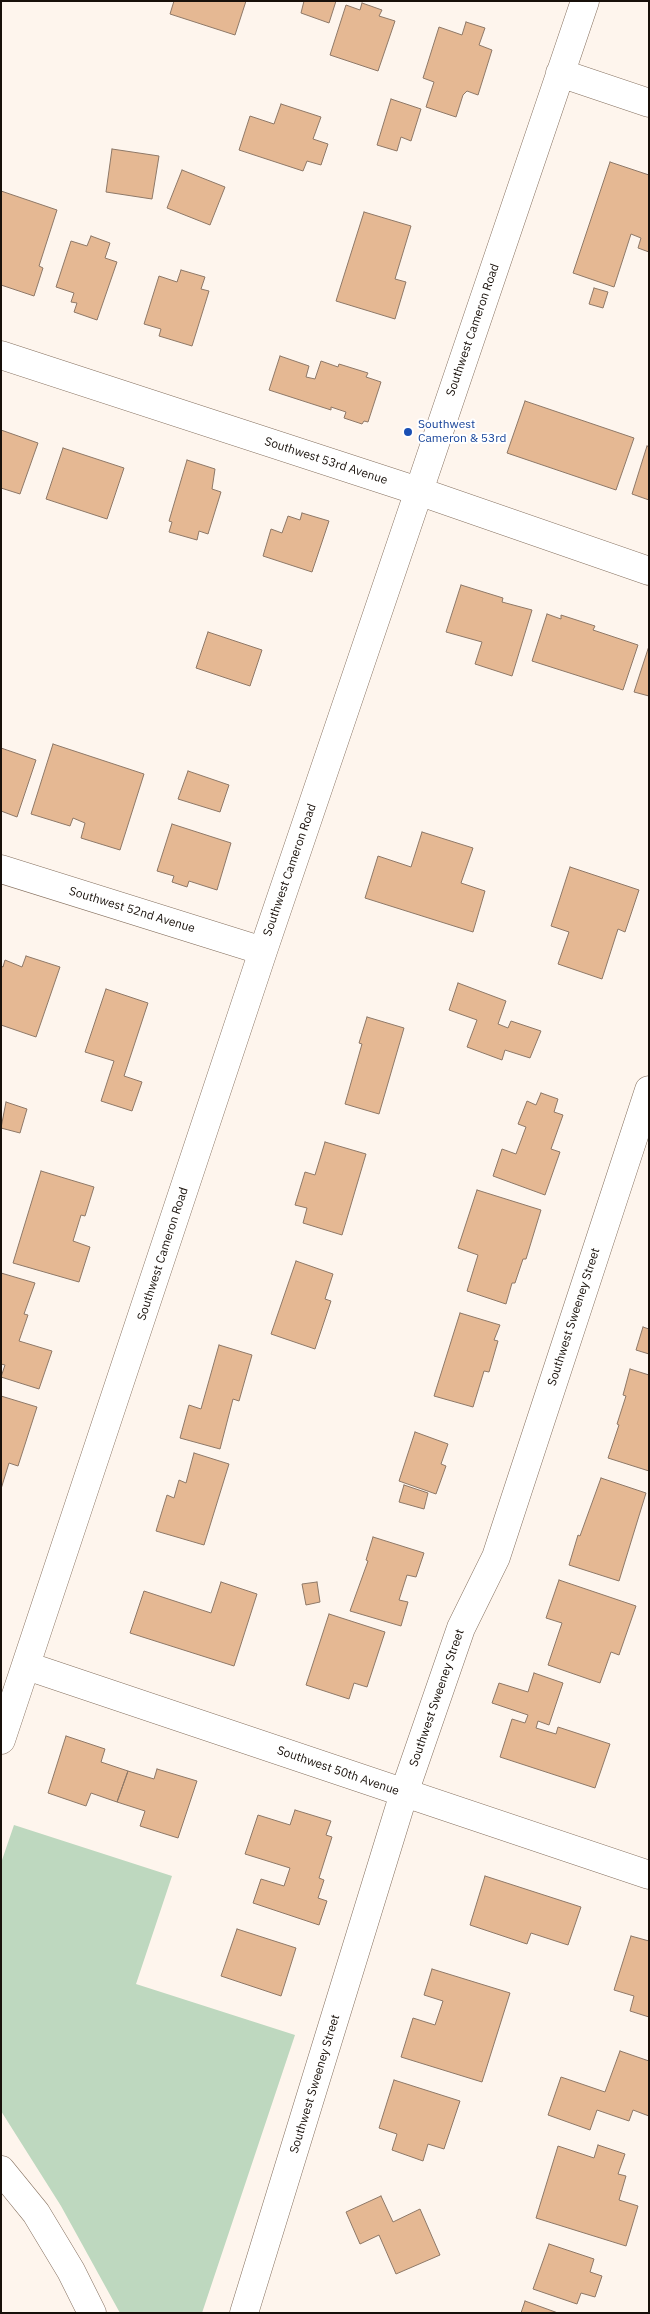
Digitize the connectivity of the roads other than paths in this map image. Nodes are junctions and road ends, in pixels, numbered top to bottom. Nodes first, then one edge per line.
1 (582, 2) edge
2 (560, 73) junction
3 (649, 103) edge
4 (1, 355) edge
5 (418, 491) junction
6 (649, 571) edge
7 (1, 870) edge
8 (263, 951) junction
9 (649, 1090) edge
10 (27, 1666) junction
11 (3, 1730) edge
12 (404, 1793) junction
13 (649, 1875) edge
14 (1, 2170) edge
15 (92, 2313) edge
16 (244, 2313) edge

1 - 2 street, Southwest Cameron Road
2 - 3 street
2 - 5 street, Southwest Cameron Road
4 - 5 street, Southwest 53rd Avenue
5 - 6 street, Southwest 53rd Avenue
5 - 8 street, Southwest Cameron Road
7 - 8 street, Southwest 52nd Avenue
8 - 10 street, Southwest Cameron Road
9 - 12 street, Southwest Sweeney Street
10 - 11 street, Southwest Cameron Road
10 - 12 street, Southwest 50th Avenue
12 - 13 street, Southwest 50th Avenue
12 - 16 street, Southwest Sweeney Street
14 - 15 street

